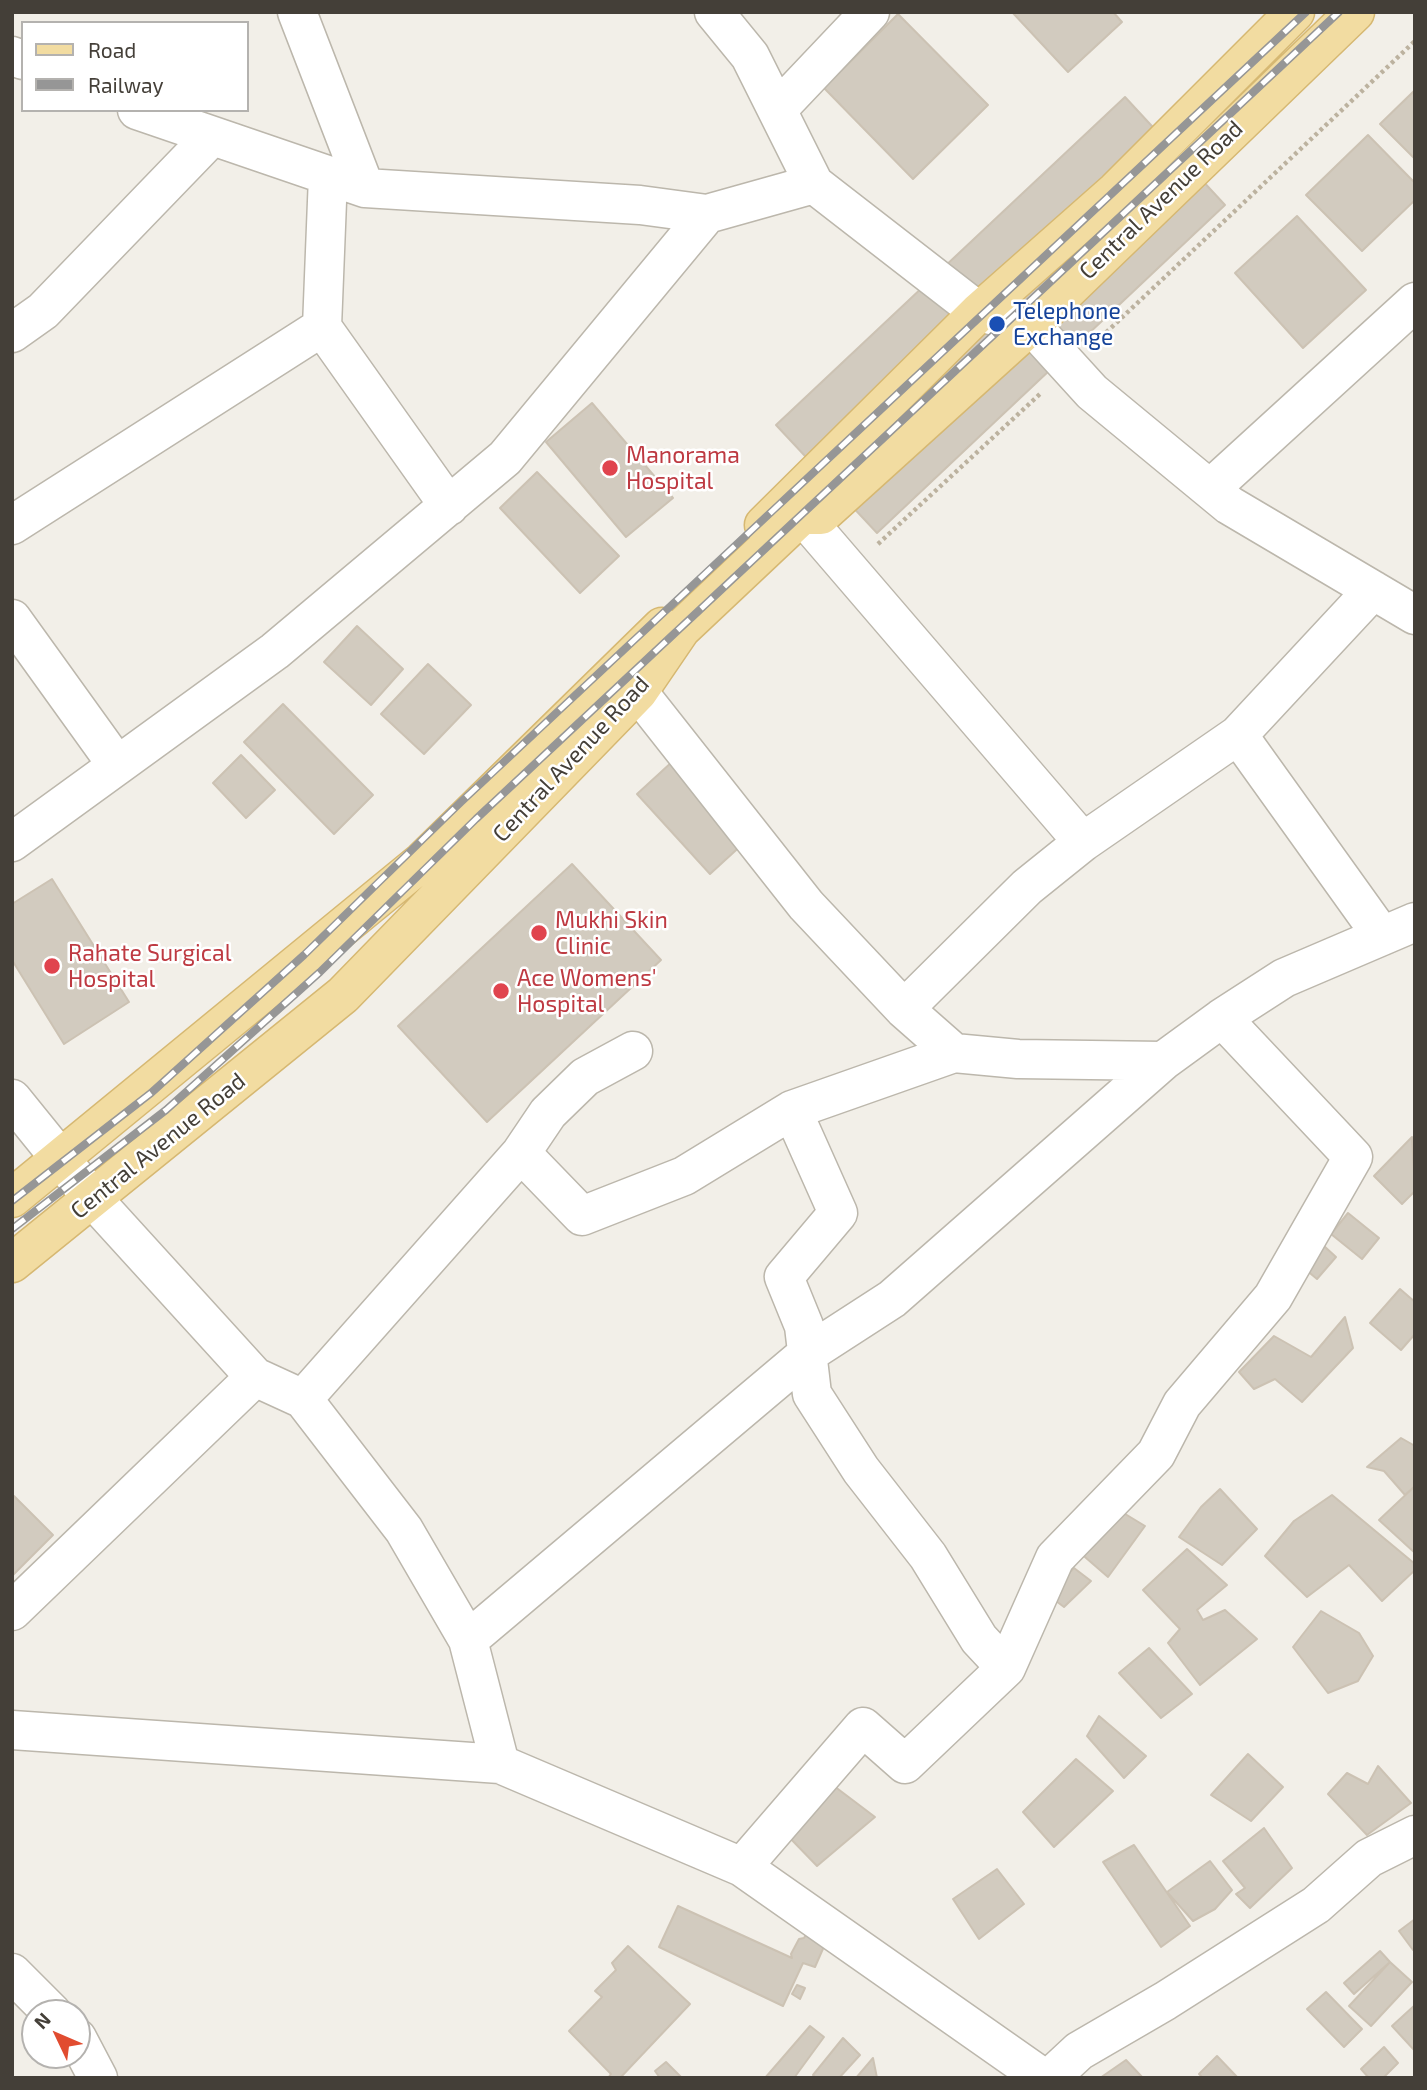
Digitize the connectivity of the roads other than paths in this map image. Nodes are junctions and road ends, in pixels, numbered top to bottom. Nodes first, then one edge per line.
1 (297, 12) edge
2 (713, 12) edge
3 (870, 12) edge
4 (1295, 12) edge
5 (1355, 12) edge
6 (777, 110) junction
7 (142, 112) edge
8 (211, 137) junction
9 (328, 176) junction
10 (814, 184) junction
11 (365, 188) junction
12 (706, 214) junction
13 (1415, 302) edge
14 (979, 312) junction
15 (1031, 326) junction
16 (322, 327) junction
17 (12, 333) edge
18 (1210, 489) junction
19 (449, 506) junction
20 (802, 515) junction
21 (12, 525) edge
22 (1373, 590) junction
23 (1415, 615) edge
24 (12, 619) edge
25 (638, 692) junction
26 (1238, 735) junction
27 (117, 765) junction
28 (12, 842) edge
29 (1083, 842) junction
30 (1398, 929) edge
31 (904, 1009) junction
32 (1222, 1018) junction
33 (633, 1051) dead end
34 (954, 1054) junction
35 (1163, 1061) junction
36 (12, 1099) edge
37 (792, 1110) junction
38 (521, 1153) junction
39 (60, 1158) junction
40 (12, 1198) edge
41 (93, 1199) junction
42 (12, 1263) edge
43 (807, 1353) junction
44 (255, 1377) junction
45 (303, 1399) junction
46 (12, 1611) edge
47 (468, 1640) junction
48 (1006, 1668) junction
49 (12, 1730) edge
50 (500, 1764) junction
51 (1415, 1835) edge
52 (742, 1867) junction
53 (12, 1973) edge
54 (38, 1999) edge
55 (1043, 2078) edge
56 (1050, 2078) edge

1 - 11 street
2 - 6 street
3 - 6 street
4 - 14 main road
5 - 15 main road, Central Avenue Road
6 - 10 street
7 - 8 street
8 - 9 street
8 - 17 street
9 - 11 street
9 - 16 street
10 - 12 street
10 - 14 street
11 - 12 street
12 - 19 street
13 - 18 street
14 - 15 street
14 - 39 main road
15 - 18 street
15 - 20 main road, Central Avenue Road
16 - 19 street
16 - 21 street
18 - 22 street
19 - 27 street
20 - 25 main road, Central Avenue Road
20 - 29 street
22 - 23 street
22 - 26 street
24 - 27 street
25 - 31 street
25 - 41 main road, Central Avenue Road
26 - 29 street
26 - 30 street
27 - 28 street
29 - 31 street
30 - 32 street
31 - 34 street
32 - 35 street
32 - 48 street
33 - 38 street
34 - 35 street
34 - 37 street
35 - 43 street
36 - 39 street
37 - 38 street
37 - 43 street
38 - 45 street
39 - 40 main road
39 - 41 street
41 - 42 main road, Central Avenue Road
41 - 44 street
43 - 47 street
43 - 48 street
44 - 45 street
44 - 46 street
45 - 47 street
47 - 50 street
48 - 52 street
49 - 50 street
50 - 52 street
51 - 56 street
52 - 55 street
53 - 54 street

